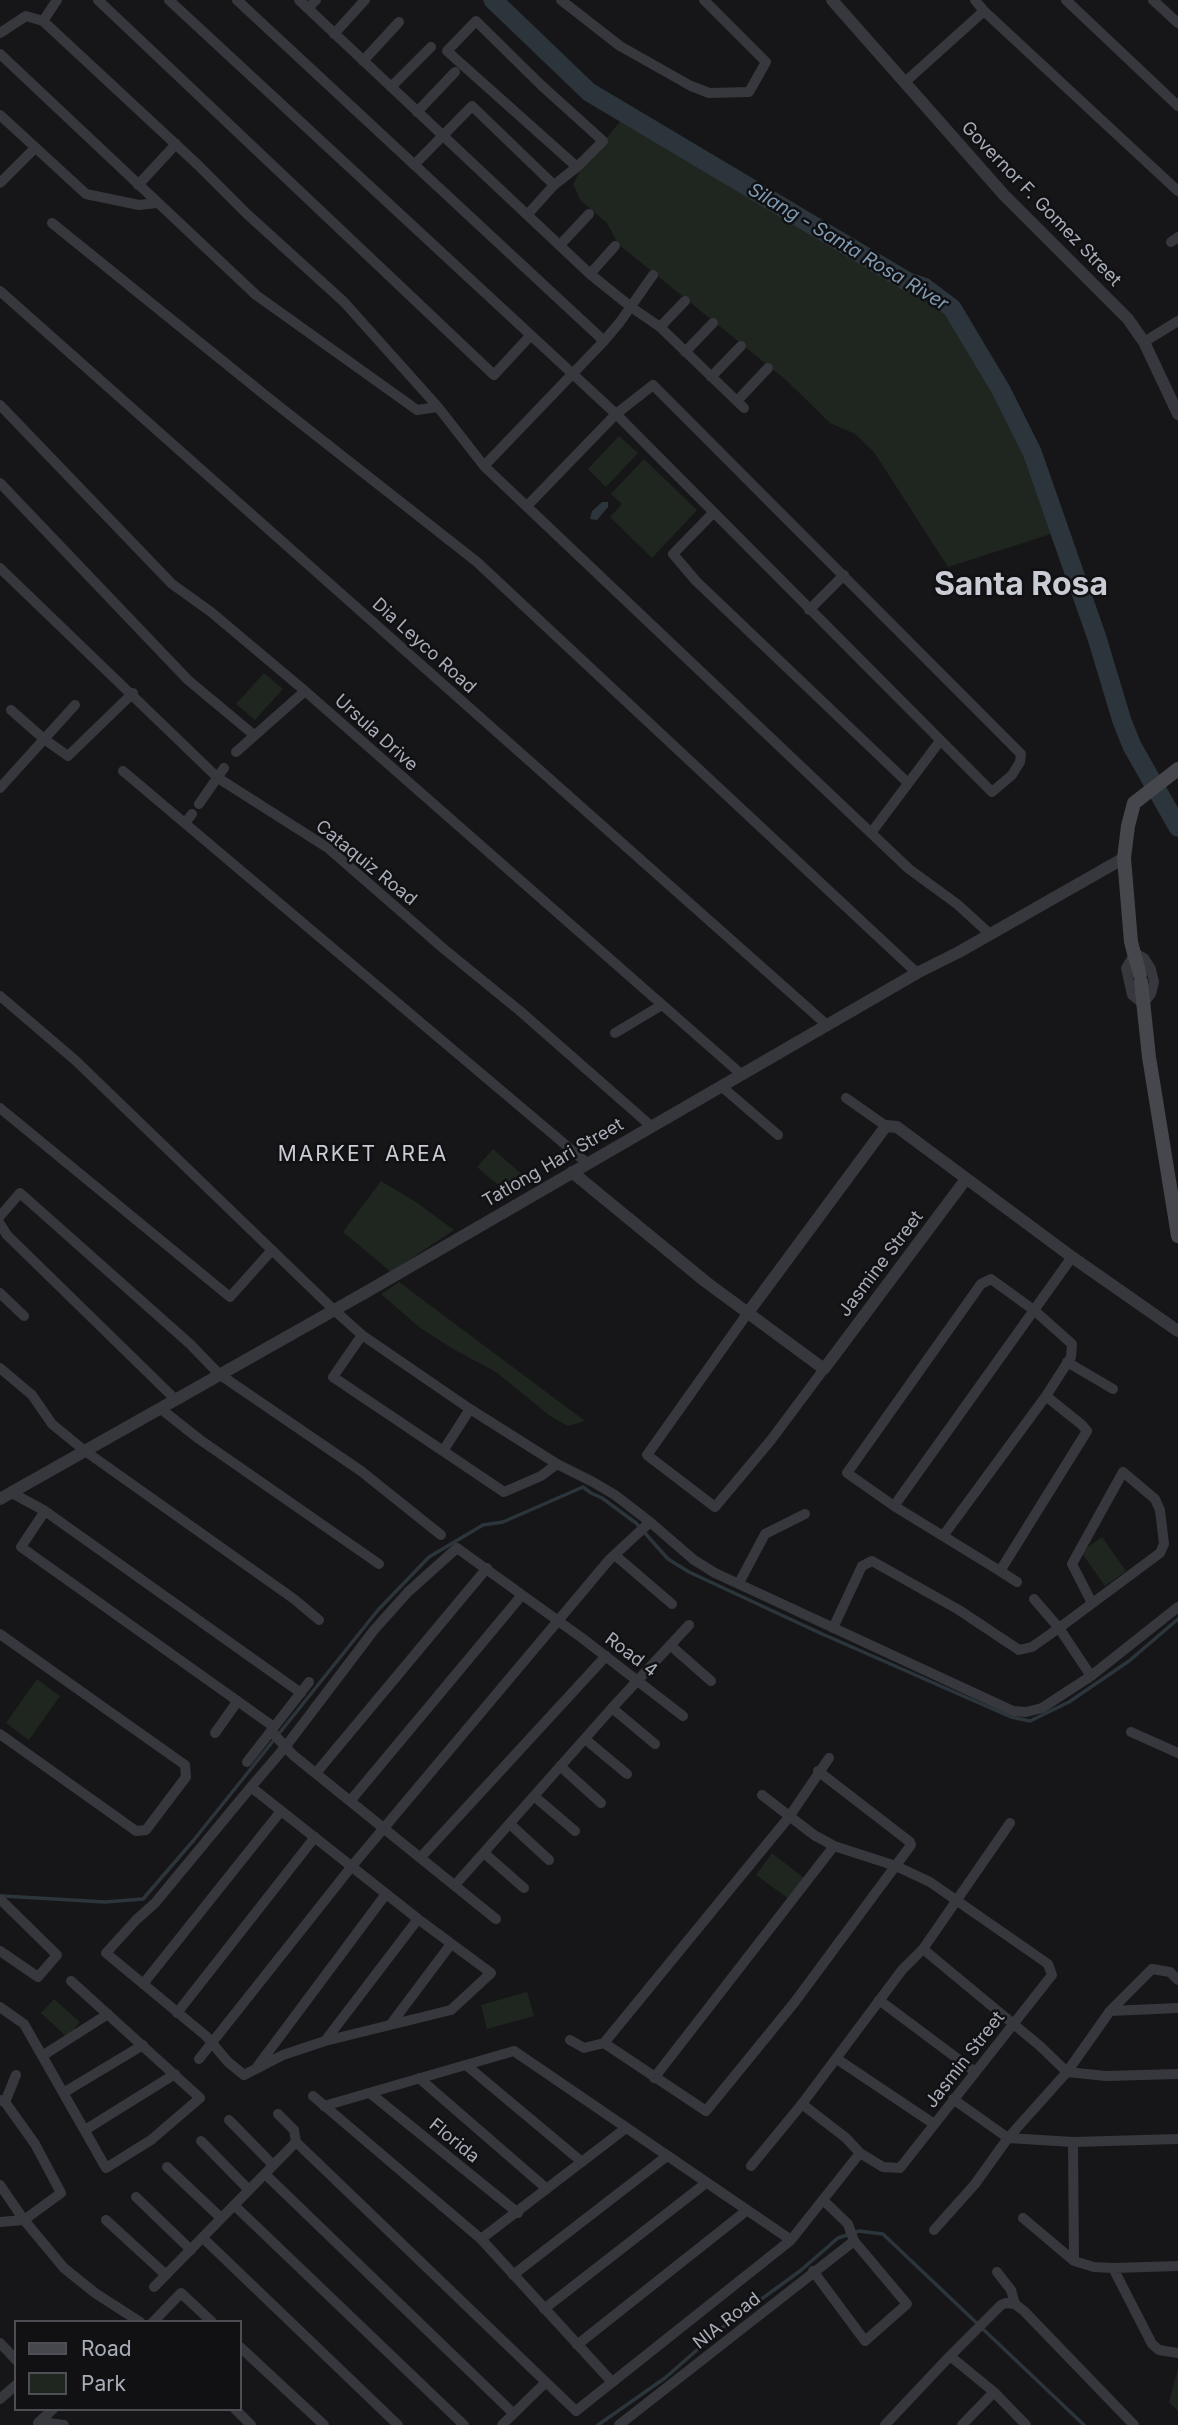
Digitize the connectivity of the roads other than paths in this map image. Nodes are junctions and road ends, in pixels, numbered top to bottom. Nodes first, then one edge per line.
1 (57, 0) edge
2 (98, 0) edge
3 (169, 0) edge
4 (237, 0) edge
5 (299, 0) edge
6 (316, 0) edge
7 (365, 0) edge
8 (561, 0) edge
9 (704, 0) edge
10 (832, 0) edge
11 (975, 0) edge
12 (1066, 0) edge
13 (1153, 0) edge
14 (308, 8) junction
15 (984, 11) junction
16 (43, 21) junction
17 (399, 23) dead end
18 (1178, 23) edge
19 (0, 33) edge
20 (334, 34) junction
21 (430, 47) dead end
22 (0, 54) edge
23 (363, 61) junction
24 (455, 72) dead end
25 (905, 82) junction
26 (391, 88) junction
27 (1178, 106) edge
28 (417, 112) junction
29 (0, 115) edge
30 (442, 135) junction
31 (176, 144) junction
32 (35, 148) junction
33 (414, 165) junction
34 (577, 167) junction
35 (0, 183) edge
36 (138, 185) junction
37 (554, 185) junction
38 (1178, 191) edge
39 (157, 203) junction
40 (528, 214) junction
41 (589, 214) dead end
42 (52, 223) dead end
43 (561, 245) junction
44 (615, 246) dead end
45 (590, 274) junction
46 (653, 275) dead end
47 (0, 291) edge
48 (685, 301) dead end
49 (631, 307) junction
50 (1178, 321) edge
51 (713, 323) dead end
52 (660, 327) junction
53 (530, 336) junction
54 (604, 341) junction
55 (1144, 342) junction
56 (741, 346) dead end
57 (685, 352) junction
58 (768, 368) dead end
59 (573, 375) junction
60 (711, 377) junction
61 (0, 405) edge
62 (438, 407) junction
63 (616, 414) junction
64 (1178, 414) edge
65 (484, 466) junction
66 (0, 483) edge
67 (527, 506) junction
68 (713, 513) junction
69 (0, 568) edge
70 (844, 575) junction
71 (809, 610) junction
72 (305, 691) junction
73 (133, 693) junction
74 (75, 705) dead end
75 (10, 710) dead end
76 (254, 735) junction
77 (44, 740) junction
78 (940, 741) junction
79 (236, 752) dead end
80 (225, 768) dead end
81 (1178, 769) edge
82 (123, 771) dead end
83 (218, 778) junction
84 (908, 783) junction
85 (0, 788) edge
86 (199, 804) dead end
87 (871, 833) junction
88 (1124, 858) junction
89 (990, 934) junction
90 (1135, 953) junction
91 (917, 973) junction
92 (0, 996) edge
93 (662, 1004) junction
94 (1143, 1004) junction
95 (827, 1025) junction
96 (615, 1033) dead end
97 (741, 1074) junction
98 (721, 1086) junction
99 (846, 1098) dead end
100 (0, 1108) edge
101 (651, 1126) junction
102 (892, 1126) junction
103 (778, 1135) dead end
104 (587, 1163) junction
105 (572, 1172) junction
106 (966, 1179) junction
107 (0, 1216) edge
108 (0, 1224) edge
109 (1178, 1236) edge
110 (272, 1250) junction
111 (1072, 1257) junction
112 (0, 1293) edge
113 (334, 1310) junction
114 (1035, 1311) junction
115 (747, 1314) junction
116 (24, 1316) dead end
117 (1178, 1331) edge
118 (362, 1335) junction
119 (1067, 1362) junction
120 (0, 1368) edge
121 (824, 1369) junction
122 (219, 1374) junction
123 (1113, 1389) dead end
124 (1046, 1396) junction
125 (175, 1399) junction
126 (160, 1409) junction
127 (470, 1409) junction
128 (85, 1451) junction
129 (443, 1451) junction
130 (557, 1464) junction
131 (12, 1493) junction
132 (0, 1499) edge
133 (894, 1506) junction
134 (46, 1511) junction
135 (805, 1514) dead end
136 (648, 1524) junction
137 (441, 1535) dead end
138 (943, 1536) junction
139 (616, 1556) junction
140 (379, 1564) dead end
141 (487, 1568) junction
142 (1000, 1571) junction
143 (1017, 1582) dead end
144 (739, 1583) junction
145 (522, 1595) junction
146 (1034, 1599) dead end
147 (1092, 1603) junction
148 (672, 1604) dead end
149 (1178, 1607) edge
150 (319, 1620) dead end
151 (560, 1621) junction
152 (689, 1625) dead end
153 (833, 1628) junction
154 (1059, 1628) junction
155 (0, 1634) edge
156 (670, 1646) junction
157 (606, 1656) junction
158 (1091, 1676) junction
159 (639, 1681) junction
160 (711, 1681) dead end
161 (309, 1682) dead end
162 (301, 1692) junction
163 (237, 1702) junction
164 (612, 1708) junction
165 (683, 1716) dead end
166 (1131, 1732) dead end
167 (215, 1733) dead end
168 (0, 1734) edge
169 (277, 1736) junction
170 (585, 1739) junction
171 (654, 1744) dead end
172 (1178, 1753) edge
173 (829, 1758) dead end
174 (247, 1762) dead end
175 (561, 1766) junction
176 (818, 1771) junction
177 (316, 1773) junction
178 (627, 1774) dead end
179 (251, 1787) junction
180 (762, 1795) dead end
181 (534, 1796) junction
182 (351, 1800) junction
183 (601, 1803) dead end
184 (281, 1811) junction
185 (789, 1817) junction
186 (1010, 1823) dead end
187 (510, 1824) junction
188 (386, 1829) junction
189 (575, 1832) dead end
190 (315, 1837) junction
191 (834, 1846) junction
192 (484, 1853) junction
193 (421, 1857) junction
194 (549, 1860) dead end
195 (352, 1866) junction
196 (896, 1866) junction
197 (455, 1885) junction
198 (524, 1888) dead end
199 (386, 1894) junction
200 (0, 1899) edge
201 (957, 1899) junction
202 (418, 1919) junction
203 (496, 1919) dead end
204 (451, 1944) junction
205 (923, 1949) junction
206 (0, 1951) edge
207 (1178, 1980) edge
208 (71, 1981) dead end
209 (144, 1984) junction
210 (879, 2000) junction
211 (0, 2007) edge
212 (1178, 2008) edge
213 (1110, 2011) junction
214 (177, 2013) junction
215 (108, 2014) junction
216 (390, 2024) junction
217 (1013, 2025) junction
218 (570, 2040) dead end
219 (325, 2041) junction
220 (212, 2043) junction
221 (604, 2043) junction
222 (143, 2045) junction
223 (273, 2045) junction
224 (283, 2055) junction
225 (42, 2056) junction
226 (200, 2059) dead end
227 (836, 2059) junction
228 (466, 2065) junction
229 (255, 2069) junction
230 (974, 2071) junction
231 (1067, 2072) junction
232 (175, 2074) junction
233 (1178, 2074) edge
234 (16, 2075) dead end
235 (419, 2078) junction
236 (654, 2078) junction
237 (63, 2093) junction
238 (370, 2093) junction
239 (313, 2096) dead end
240 (953, 2099) junction
241 (2, 2101) edge
242 (802, 2104) junction
243 (324, 2106) junction
244 (278, 2114) dead end
245 (229, 2120) dead end
246 (934, 2124) junction
247 (625, 2128) junction
248 (85, 2130) junction
249 (1007, 2138) junction
250 (1178, 2139) edge
251 (201, 2141) dead end
252 (296, 2142) junction
253 (1073, 2142) junction
254 (860, 2153) junction
255 (667, 2156) junction
256 (582, 2162) junction
257 (274, 2165) junction
258 (751, 2166) dead end
259 (167, 2167) dead end
260 (265, 2174) junction
261 (706, 2183) junction
262 (0, 2185) edge
263 (547, 2189) junction
264 (249, 2190) junction
265 (136, 2197) dead end
266 (823, 2200) junction
267 (234, 2206) junction
268 (746, 2211) junction
269 (518, 2213) junction
270 (222, 2218) junction
271 (1023, 2218) dead end
272 (24, 2220) junction
273 (106, 2220) dead end
274 (0, 2222) edge
275 (934, 2230) dead end
276 (203, 2238) junction
277 (481, 2239) junction
278 (791, 2240) junction
279 (854, 2241) junction
280 (191, 2250) junction
281 (1074, 2261) junction
282 (1178, 2266) edge
283 (1113, 2268) junction
284 (813, 2272) junction
285 (997, 2272) dead end
286 (166, 2275) junction
287 (513, 2275) junction
288 (155, 2287) dead end
289 (1015, 2304) junction
290 (544, 2309) junction
291 (137, 2320) edge
292 (155, 2320) edge
293 (210, 2320) edge
294 (0, 2345) edge
295 (577, 2345) junction
296 (242, 2349) edge
297 (1178, 2353) edge
298 (950, 2356) junction
299 (14, 2358) edge
300 (612, 2382) junction
301 (545, 2383) junction
302 (14, 2387) edge
303 (994, 2392) junction
304 (0, 2399) edge
305 (51, 2411) edge
306 (237, 2411) edge
307 (513, 2413) junction
308 (38, 2423) edge
309 (64, 2425) edge
310 (251, 2425) edge
311 (324, 2425) edge
312 (398, 2425) edge
313 (464, 2425) edge
314 (502, 2425) edge
315 (619, 2425) edge
316 (884, 2425) edge
317 (962, 2425) edge
318 (1026, 2425) edge
319 (1134, 2425) edge

1 - 16 street
2 - 53 street
3 - 53 street
4 - 33 street
5 - 14 street
6 - 14 street
7 - 20 street
8 - 9 street
10 - 25 street, Governor F. Gomez Street
11 - 15 street
12 - 27 street
13 - 18 street
14 - 20 street
15 - 25 street
15 - 38 street
16 - 19 street
16 - 31 street
17 - 23 street
20 - 23 street
21 - 26 street
22 - 36 street
23 - 26 street
24 - 28 street
25 - 55 street, Governor F. Gomez Street
26 - 28 street
28 - 30 street
29 - 32 street
30 - 33 street
30 - 37 street
30 - 40 street
31 - 36 street
31 - 62 street
32 - 35 street
32 - 39 street
33 - 54 street
34 - 34 street
34 - 37 street
36 - 39 street
37 - 40 street
39 - 62 street
40 - 43 street
41 - 43 street
42 - 91 street
43 - 45 street
44 - 45 street
45 - 49 street
46 - 49 street
47 - 95 street, Dia Leyco Road
48 - 52 street
49 - 52 street
49 - 54 street
50 - 55 street
51 - 57 street
52 - 57 street
53 - 59 street
54 - 59 street
55 - 64 street, Governor F. Gomez Street
56 - 60 street
57 - 60 street
58 - 60 street
59 - 63 street
59 - 65 street
61 - 72 street, Ursula Drive
62 - 65 street
63 - 67 street
63 - 68 street
63 - 70 street
65 - 67 street
66 - 76 street
67 - 87 street
68 - 71 street
68 - 84 street
69 - 73 street, Cataquiz Road
70 - 71 street
70 - 78 street
71 - 78 street
72 - 76 street
72 - 93 street, Ursula Drive
73 - 77 street
73 - 83 street, Cataquiz Road
74 - 77 street
75 - 77 street
76 - 79 street
77 - 85 street
78 - 84 street
80 - 83 street
81 - 88 main road
82 - 104 street
83 - 86 street
83 - 101 street, Cataquiz Road
84 - 87 street
87 - 89 street
88 - 89 street, Tatlong Hari Street
88 - 90 main road
89 - 91 street, Tatlong Hari Street
90 - 94 main road
90 - 94 street
90 - 94 street
91 - 95 street, Tatlong Hari Street
92 - 110 street
93 - 96 street
93 - 97 street, Ursula Drive
94 - 109 main road
95 - 97 street, Tatlong Hari Street
97 - 98 street, Tatlong Hari Street
98 - 101 street, Tatlong Hari Street
98 - 103 street
99 - 102 street
100 - 110 street
101 - 104 street, Tatlong Hari Street
102 - 106 street
102 - 115 street
104 - 105 street, Tatlong Hari Street
105 - 113 street, Tatlong Hari Street
105 - 115 street
106 - 111 street
106 - 121 street, Jasmine Street
107 - 122 street
108 - 125 street
110 - 113 street
111 - 114 street
111 - 117 street
112 - 116 street
113 - 118 street
113 - 122 street, Tatlong Hari Street
114 - 119 street
114 - 133 street
114 - 133 street
115 - 121 street
115 - 121 street
118 - 127 street
118 - 129 street
119 - 123 street
119 - 124 street
120 - 128 street
122 - 125 street, Tatlong Hari Street
122 - 137 street
124 - 138 street
124 - 142 street
125 - 126 street, Tatlong Hari Street
126 - 128 street, Tatlong Hari Street
126 - 140 street
127 - 129 street
127 - 130 street
128 - 131 street, Tatlong Hari Street
128 - 150 street
129 - 130 street
130 - 136 street
131 - 132 street, Tatlong Hari Street
131 - 134 street
133 - 138 street
134 - 162 street
134 - 163 street
135 - 144 street
136 - 139 street
136 - 144 street
138 - 142 street
139 - 148 street
139 - 151 street
141 - 145 street, Road 4
141 - 169 street, Road 4
141 - 177 street
142 - 143 street
144 - 153 street
145 - 151 street, Road 4
145 - 182 street
146 - 154 street
147 - 147 street
147 - 154 street
149 - 158 street
151 - 157 street, Road 4
151 - 188 street
152 - 156 street
153 - 154 street
153 - 158 street
154 - 158 street
155 - 168 street
156 - 159 street
156 - 160 street
157 - 159 street, Road 4
157 - 193 street
159 - 164 street
159 - 165 street, Road 4
161 - 162 street
162 - 169 street
163 - 167 street
163 - 169 street
164 - 170 street
164 - 171 street
166 - 172 street
169 - 174 street
169 - 177 street
169 - 179 street
170 - 175 street
170 - 178 street
173 - 176 street
175 - 181 street
175 - 183 street
176 - 185 street
176 - 196 street
177 - 182 street
179 - 184 street
179 - 209 street
180 - 185 street
181 - 187 street
181 - 189 street
182 - 188 street
184 - 190 street
184 - 209 street
185 - 191 street
185 - 221 street
186 - 201 street
187 - 192 street
187 - 194 street
188 - 193 street
188 - 195 street
190 - 195 street
190 - 214 street
191 - 196 street
191 - 236 street
192 - 197 street
192 - 198 street
193 - 197 street
195 - 199 street
195 - 220 street
196 - 201 street
196 - 236 street
197 - 203 street
199 - 202 street
199 - 223 street
200 - 206 street
201 - 205 street
201 - 217 street, Jasmin Street
202 - 204 street
202 - 219 street
204 - 216 street
204 - 216 street
205 - 210 street
205 - 217 street
207 - 213 street
208 - 215 street
209 - 214 street
210 - 227 street
210 - 230 street
211 - 225 street
212 - 213 street
213 - 231 street
214 - 220 street
215 - 222 street
215 - 225 street
216 - 219 street
217 - 230 street, Jasmin Street
217 - 231 street
218 - 221 street
219 - 224 street
220 - 226 street
220 - 229 street
221 - 236 street
222 - 232 street
222 - 237 street
223 - 224 street
223 - 229 street
224 - 229 street
225 - 237 street
227 - 242 street
227 - 246 street
228 - 235 street
228 - 247 street
228 - 256 street
230 - 240 street, Jasmin Street
231 - 233 street
231 - 249 street
232 - 248 street
232 - 248 street
234 - 241 street
235 - 238 street
235 - 263 street
237 - 248 street
238 - 243 street
238 - 269 street, Florida
239 - 243 street
240 - 246 street, Jasmin Street
240 - 249 street
241 - 272 street
242 - 254 street, Jasmin Street
242 - 258 street
243 - 277 street
244 - 252 street
245 - 257 street
246 - 254 street, Jasmin Street
247 - 255 street
247 - 256 street
249 - 253 street
249 - 275 street
250 - 253 street
251 - 264 street
252 - 257 street
252 - 301 street
253 - 281 street
254 - 266 street
255 - 261 street
255 - 287 street
256 - 263 street
257 - 260 street
259 - 270 street
260 - 264 street
260 - 307 street
261 - 268 street
261 - 290 street
262 - 272 street
263 - 269 street
264 - 267 street
265 - 280 street
266 - 278 street
266 - 279 street
267 - 270 street
267 - 313 street
268 - 278 street
268 - 295 street
269 - 277 street
270 - 276 street
271 - 281 street
272 - 274 street
272 - 291 street
273 - 286 street
276 - 280 street
276 - 312 street
277 - 287 street
278 - 300 street
279 - 284 street, NIA Road
279 - 284 street
280 - 286 street
281 - 283 street
282 - 283 street
283 - 297 street
284 - 315 street, NIA Road
285 - 289 street
286 - 288 street
287 - 290 street
289 - 298 street
289 - 319 street
290 - 295 street
292 - 293 street
294 - 299 street
295 - 300 street
296 - 311 street
298 - 303 street
298 - 316 street
300 - 301 street
301 - 307 street
302 - 304 street
303 - 317 street
303 - 318 street
305 - 308 street
306 - 310 street
307 - 314 street
308 - 309 street

